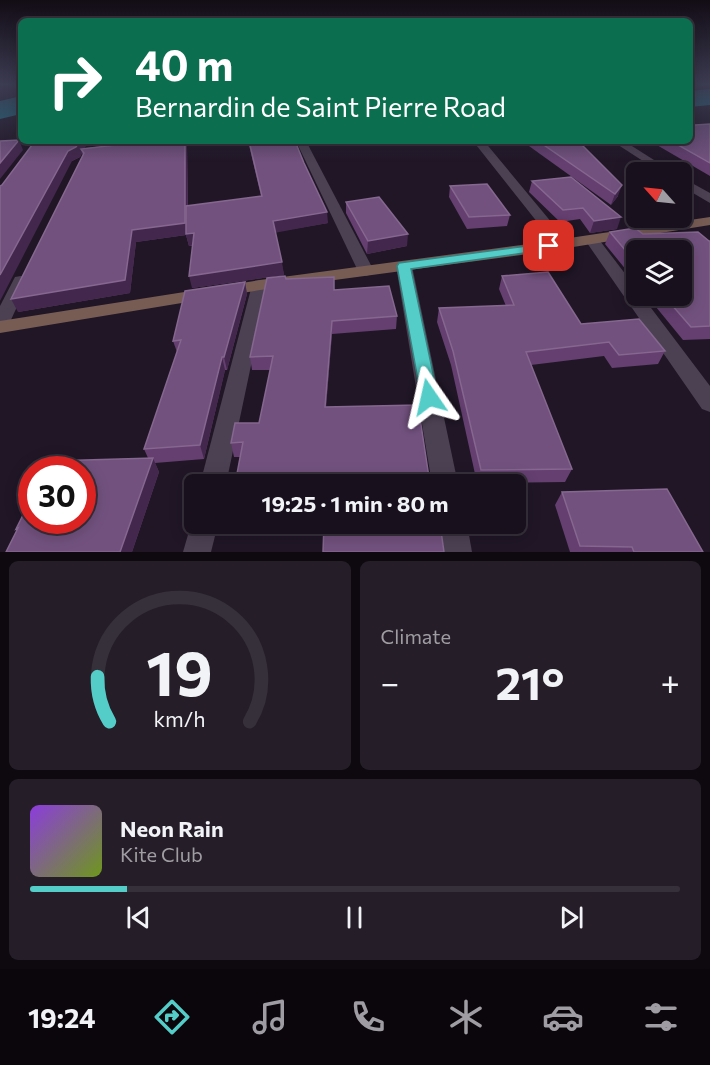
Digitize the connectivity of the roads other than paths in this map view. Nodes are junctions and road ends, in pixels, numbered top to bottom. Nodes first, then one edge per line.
1 (303, 144) edge
2 (480, 144) edge
3 (622, 144) edge
4 (651, 162) edge
5 (692, 188) edge
6 (710, 199) edge
7 (710, 221) edge
8 (592, 240) junction
9 (562, 244) junction
10 (30, 263) edge
11 (404, 266) junction
12 (366, 271) junction
13 (260, 285) junction
14 (0, 325) edge
15 (710, 403) edge
16 (215, 474) edge
17 (443, 474) edge
18 (202, 534) edge
19 (455, 534) edge
20 (198, 552) edge
21 (458, 552) edge

1 - 12 street
2 - 9 street
3 - 4 street
5 - 6 street
7 - 8 main road
8 - 9 main road
8 - 15 street
9 - 11 main road
10 - 14 street
11 - 12 main road
11 - 17 street
12 - 13 main road
13 - 14 main road
13 - 16 street
18 - 20 street
19 - 21 street

